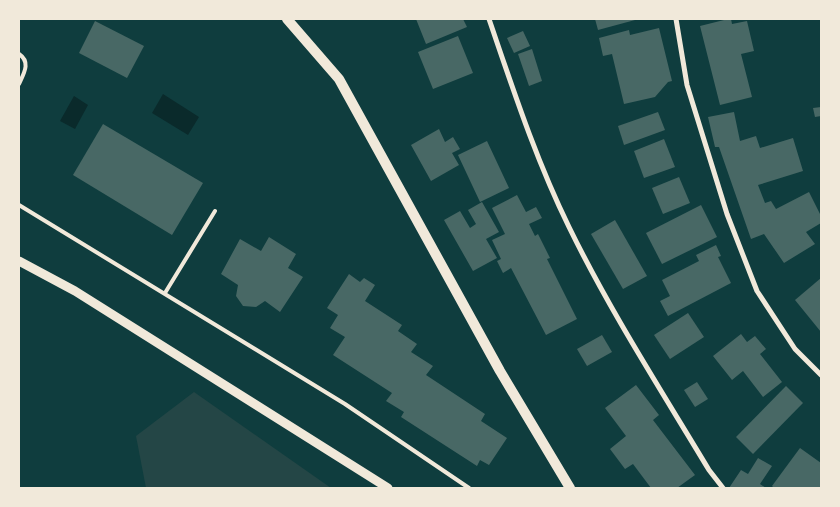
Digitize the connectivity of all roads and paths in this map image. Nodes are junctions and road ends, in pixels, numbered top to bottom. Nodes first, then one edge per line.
1 (287, 19) edge
2 (489, 19) edge
3 (676, 19) edge
4 (19, 54) edge
5 (19, 84) edge
6 (19, 205) edge
7 (216, 211) dead end
8 (19, 261) edge
9 (164, 293) junction
10 (821, 376) edge
11 (388, 488) edge
12 (469, 488) edge
13 (570, 488) edge
14 (723, 488) edge

1 - 13 main road
2 - 14 street
3 - 10 street
4 - 5 lane
6 - 9 lane
7 - 9 lane
8 - 11 street
9 - 12 lane

